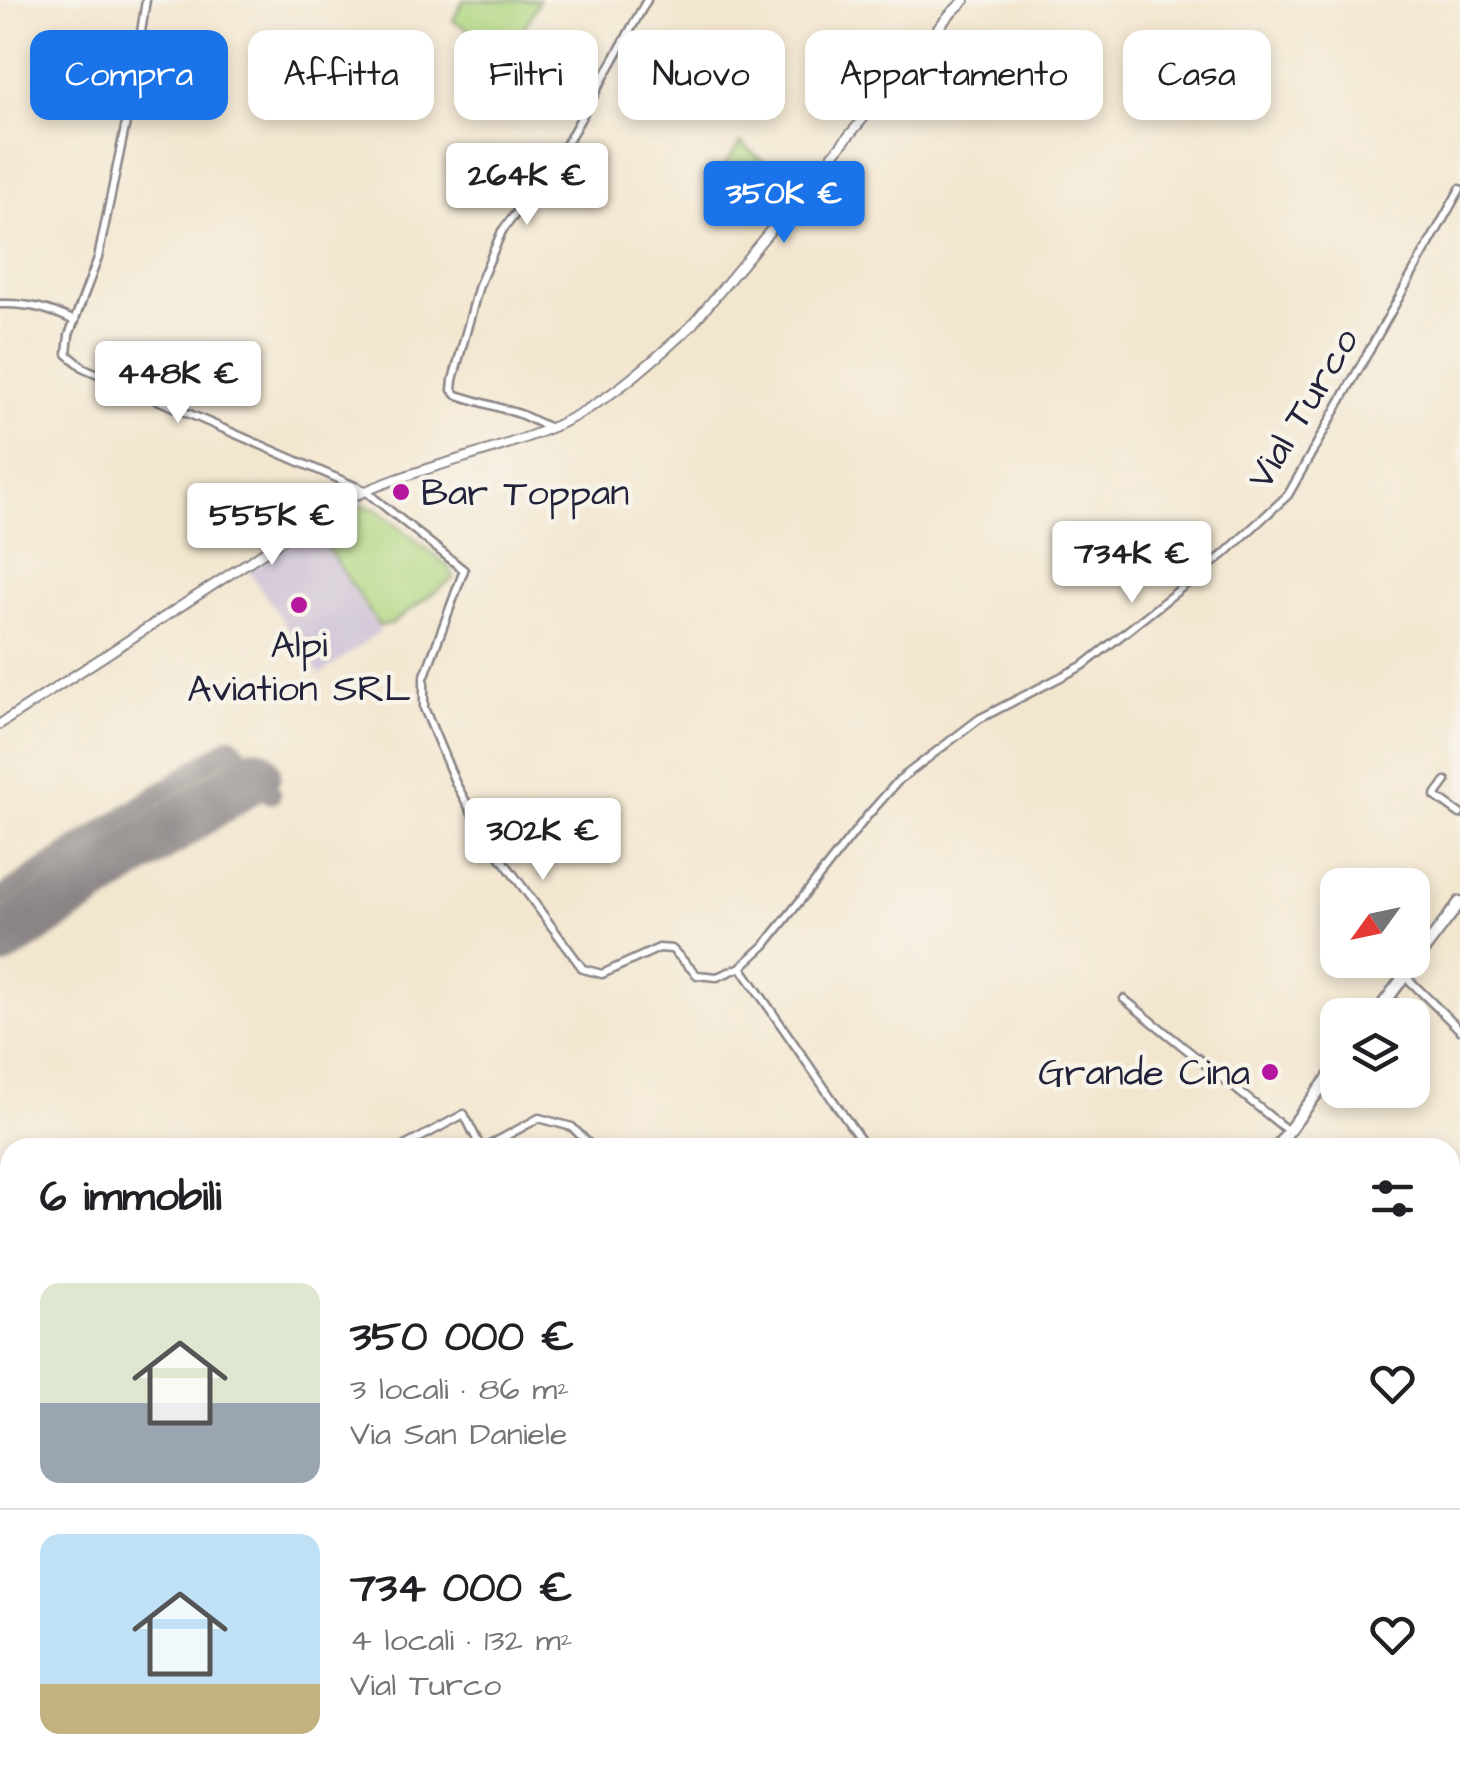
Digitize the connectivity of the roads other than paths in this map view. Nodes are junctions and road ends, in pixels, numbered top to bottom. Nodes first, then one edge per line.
1 (146, 0) edge
2 (646, 0) edge
3 (965, 0) edge
4 (1460, 188) edge
5 (0, 304) edge
6 (75, 320) junction
7 (551, 428) junction
8 (364, 490) junction
9 (0, 724) edge
10 (1446, 782) dead end
11 (1460, 814) edge
12 (1460, 902) edge
13 (1455, 917) edge
14 (1430, 945) edge
15 (742, 966) junction
16 (1407, 978) edge
17 (1124, 999) dead end
18 (1460, 1030) edge
19 (1320, 1088) edge
20 (1288, 1131) junction
21 (420, 1138) edge
22 (477, 1138) edge
23 (501, 1138) edge
24 (583, 1138) edge
25 (859, 1138) edge
26 (1283, 1138) edge

1 - 6 street
2 - 7 street
3 - 7 street
4 - 15 street, Vial Turco
5 - 6 street
6 - 8 street
7 - 8 street
8 - 9 street
8 - 15 street
10 - 11 street
12 - 13 main road
13 - 14 main road
15 - 25 street
16 - 18 street
17 - 20 street
19 - 20 main road
20 - 26 main road
21 - 22 street
23 - 24 street

